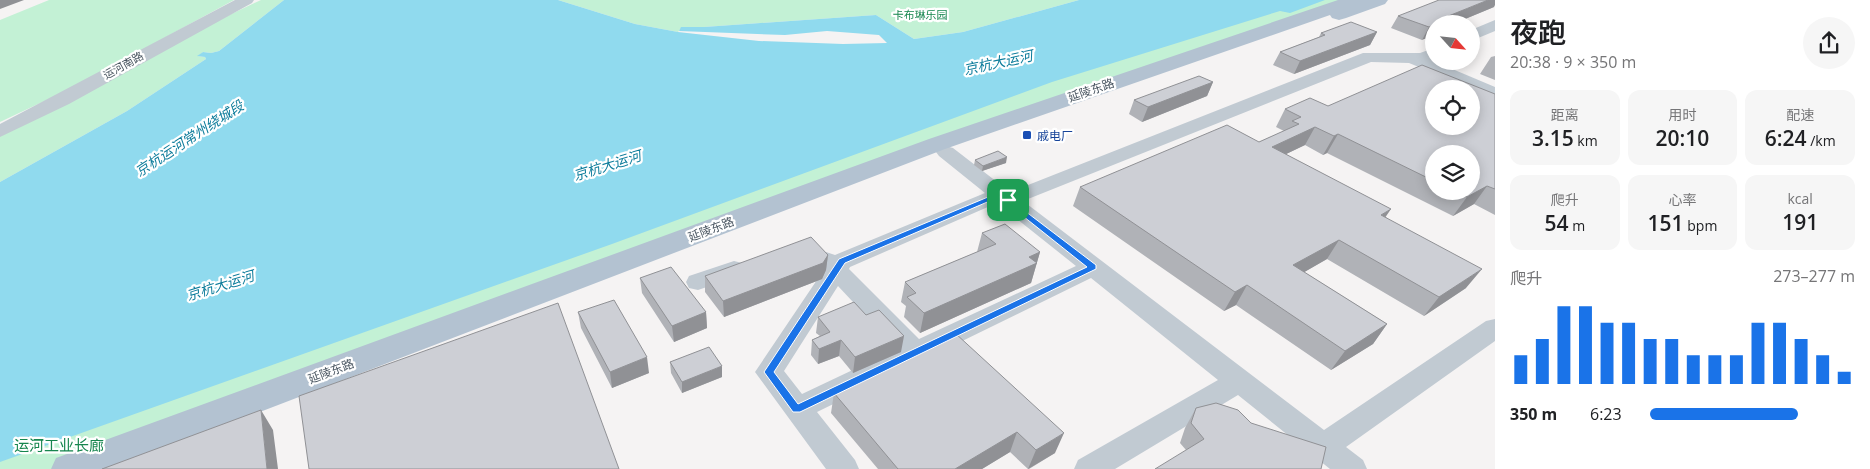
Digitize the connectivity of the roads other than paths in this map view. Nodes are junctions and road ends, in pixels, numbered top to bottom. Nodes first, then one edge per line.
1 (218, 0) edge
2 (247, 0) edge
3 (1356, 0) edge
4 (1379, 0) edge
5 (202, 6) dead end
6 (172, 21) dead end
7 (1495, 25) edge
8 (188, 29) junction
9 (1480, 32) edge
10 (1425, 57) edge
11 (1412, 58) junction
12 (1495, 93) edge
13 (0, 131) edge
14 (946, 152) junction
15 (1004, 197) junction
16 (812, 247) edge
17 (752, 262) edge
18 (1093, 267) junction
19 (836, 270) junction
20 (698, 282) dead end
21 (1489, 341) edge
22 (916, 352) junction
23 (1239, 381) junction
24 (797, 409) junction
25 (1323, 447) junction
26 (69, 469) edge
27 (123, 469) edge
28 (844, 469) edge
29 (1089, 469) edge
30 (1352, 469) edge

1 - 5 street
2 - 8 street, 运河南路
3 - 26 main road, 延陵东路
4 - 14 main road, 延陵东路
6 - 8 street
7 - 9 street
8 - 13 street, 运河南路
10 - 11 street
11 - 12 street
11 - 15 street
14 - 15 street
14 - 27 main road, 延陵东路
15 - 18 street
15 - 19 street
16 - 19 street
17 - 20 street
18 - 22 street
18 - 23 street
19 - 22 street
19 - 24 street
21 - 25 street
22 - 24 street
23 - 25 street
23 - 29 street
24 - 28 street
25 - 30 street

